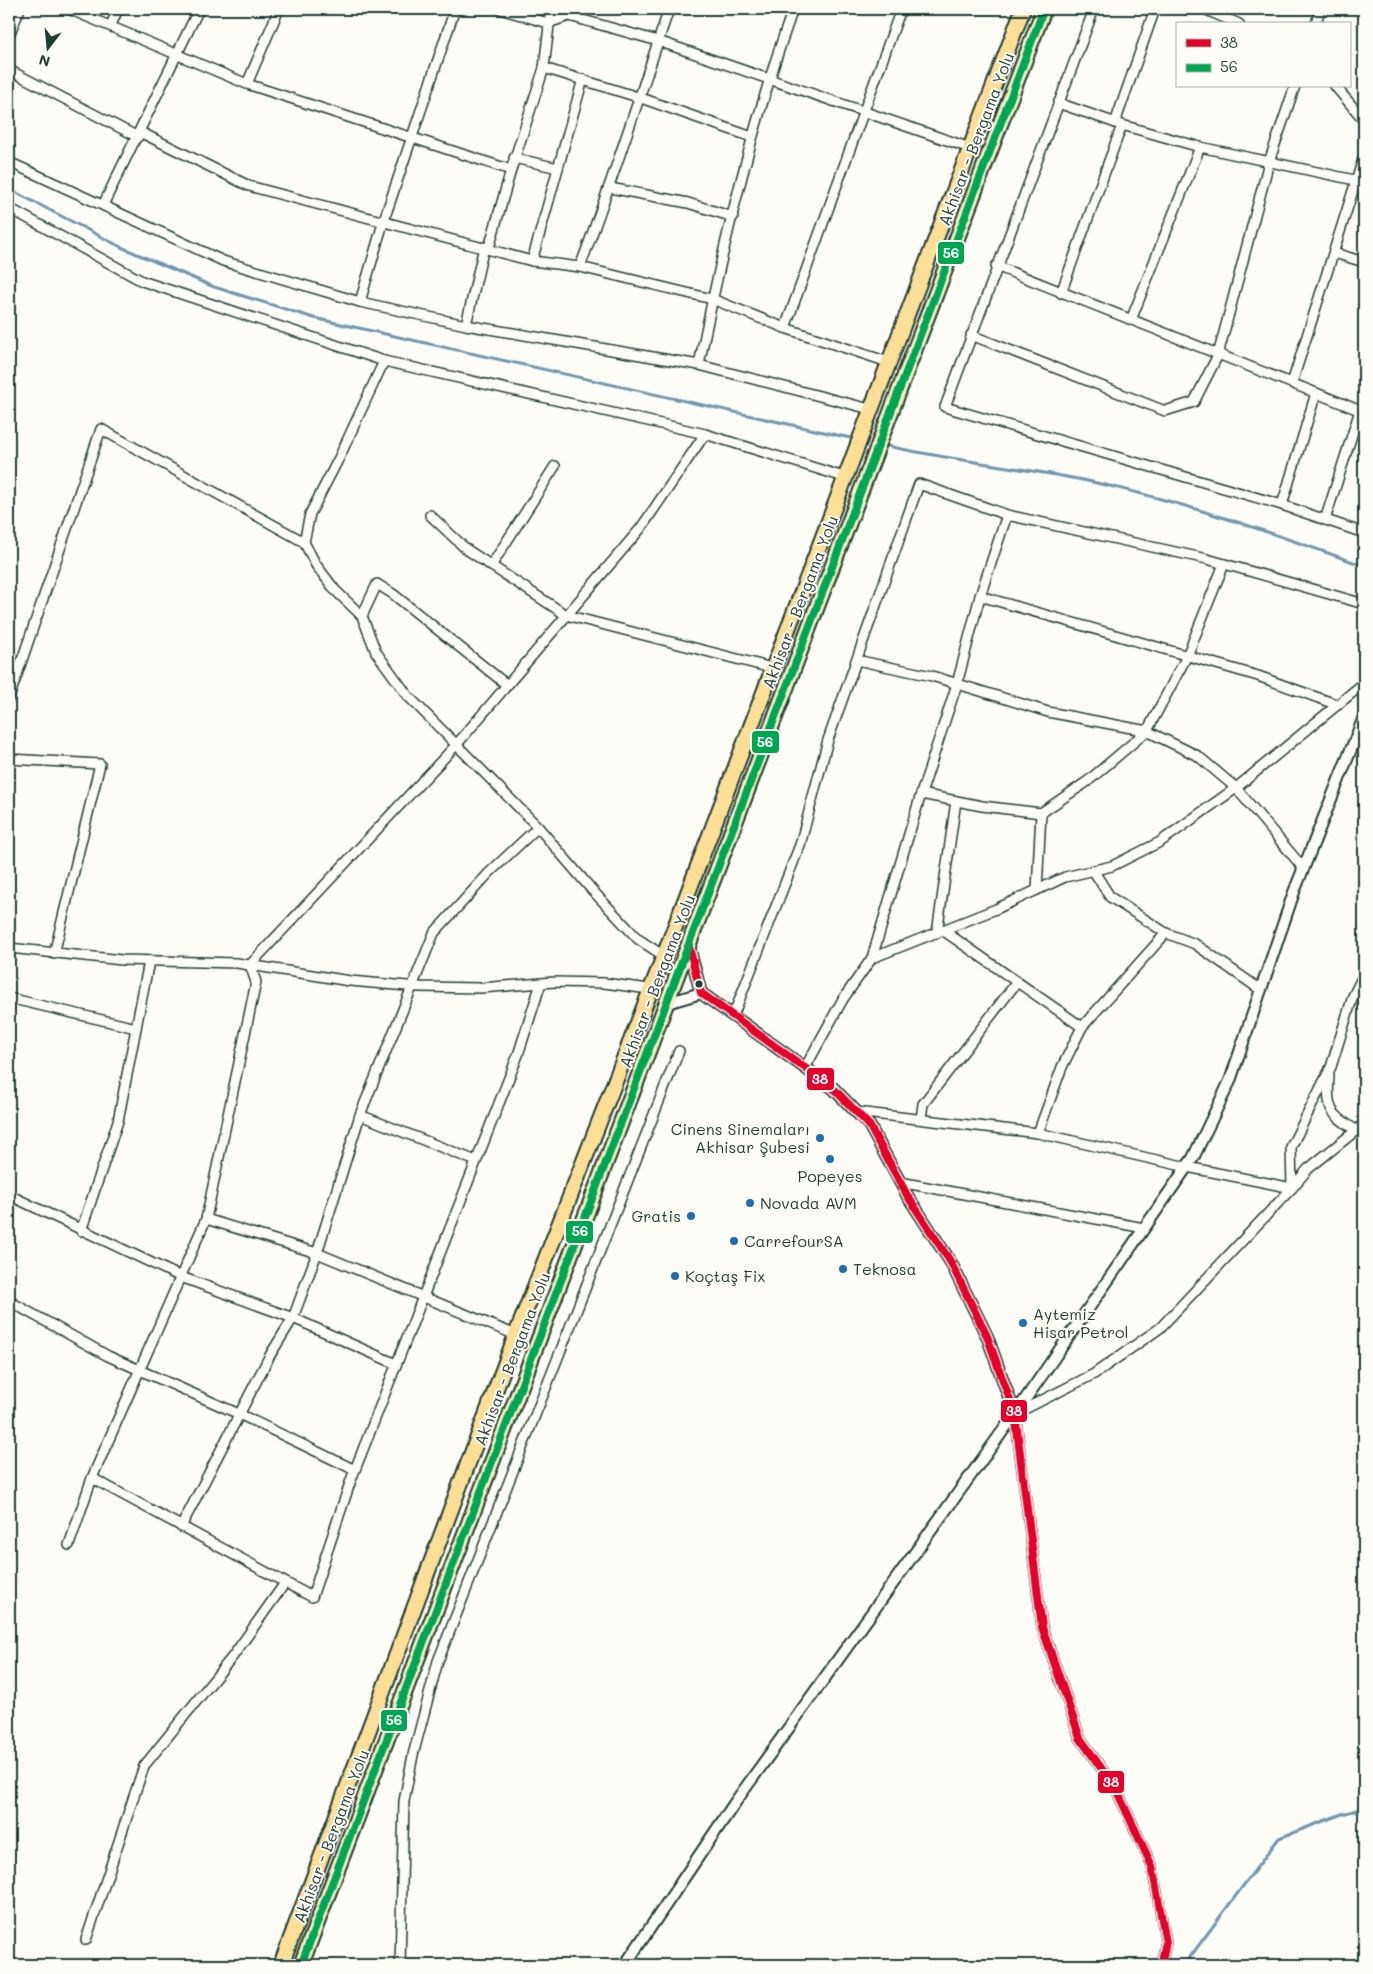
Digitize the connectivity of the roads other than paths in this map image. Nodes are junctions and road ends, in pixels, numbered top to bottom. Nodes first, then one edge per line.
1 (20, 9) edge
2 (68, 9) edge
3 (118, 9) edge
4 (199, 9) edge
5 (279, 9) edge
6 (455, 9) edge
7 (500, 9) edge
8 (551, 9) edge
9 (669, 9) edge
10 (794, 9) edge
11 (901, 9) edge
12 (1023, 9) edge
13 (1044, 9) edge
14 (1094, 9) edge
15 (1155, 9) edge
16 (1204, 9) edge
17 (1320, 9) edge
18 (1234, 22) edge
19 (1317, 22) edge
20 (548, 23) junction
21 (111, 25) junction
22 (9, 35) edge
23 (658, 41) junction
24 (176, 55) junction
25 (544, 68) junction
26 (9, 70) edge
27 (769, 78) junction
28 (584, 79) junction
29 (247, 84) junction
30 (1294, 88) edge
31 (1337, 88) edge
32 (641, 98) junction
33 (1058, 103) junction
34 (865, 111) junction
35 (1364, 120) edge
36 (1119, 124) junction
37 (139, 134) junction
38 (752, 137) junction
39 (411, 138) junction
40 (1200, 147) junction
41 (970, 148) junction
42 (1364, 156) edge
43 (514, 158) junction
44 (9, 162) edge
45 (1269, 162) junction
46 (558, 168) junction
47 (511, 170) junction
48 (1361, 181) edge
49 (610, 188) junction
50 (102, 206) junction
51 (9, 208) edge
52 (733, 217) junction
53 (383, 223) junction
54 (487, 247) junction
55 (1334, 253) junction
56 (532, 260) junction
57 (1364, 262) edge
58 (996, 266) junction
59 (580, 267) junction
60 (1061, 293) junction
61 (712, 299) junction
62 (360, 302) junction
63 (1131, 320) junction
64 (466, 325) junction
65 (785, 328) junction
66 (971, 335) junction
67 (1218, 354) junction
68 (384, 361) junction
69 (888, 362) junction
70 (699, 364) junction
71 (1292, 383) junction
72 (1316, 393) junction
73 (870, 409) junction
74 (1362, 411) edge
75 (705, 434) junction
76 (555, 466) dead end
77 (844, 477) junction
78 (1282, 505) junction
79 (430, 515) dead end
80 (1007, 515) junction
81 (1325, 520) junction
82 (1364, 532) edge
83 (304, 542) junction
84 (1224, 564) junction
85 (491, 566) junction
86 (980, 596) junction
87 (1364, 604) edge
88 (566, 615) junction
89 (362, 616) junction
90 (1187, 656) junction
91 (856, 660) junction
92 (772, 668) junction
93 (1364, 683) edge
94 (507, 684) junction
95 (957, 684) junction
96 (9, 698) edge
97 (1338, 705) junction
98 (1364, 717) edge
99 (1147, 731) junction
100 (457, 744) junction
101 (9, 759) edge
102 (1236, 788) junction
103 (921, 794) junction
104 (956, 801) junction
105 (1041, 813) junction
106 (538, 827) junction
107 (1304, 869) junction
108 (1093, 870) junction
109 (1037, 890) junction
110 (940, 932) junction
111 (1166, 933) junction
112 (689, 947) junction
113 (9, 948) edge
114 (54, 954) junction
115 (664, 956) junction
116 (872, 958) junction
117 (149, 960) junction
118 (250, 964) junction
119 (1364, 974) edge
120 (1017, 982) junction
121 (541, 983) junction
122 (414, 986) junction
123 (649, 989) junction
124 (1261, 990) junction
125 (701, 993) junction
126 (9, 998) edge
127 (667, 1003) junction
128 (733, 1016) junction
129 (1082, 1027) junction
130 (136, 1028) junction
131 (679, 1051) dead end
132 (805, 1068) junction
133 (1329, 1072) junction
134 (856, 1112) junction
135 (360, 1115) junction
136 (921, 1119) junction
137 (1362, 1128) edge
138 (1038, 1133) junction
139 (476, 1162) junction
140 (1187, 1167) junction
141 (900, 1182) junction
142 (1292, 1188) junction
143 (9, 1195) edge
144 (206, 1219) junction
145 (1144, 1228) junction
146 (81, 1231) junction
147 (317, 1253) junction
148 (181, 1277) junction
149 (422, 1297) junction
150 (9, 1301) edge
151 (293, 1318) junction
152 (516, 1335) junction
153 (396, 1364) junction
154 (141, 1370) junction
155 (239, 1414) junction
156 (1015, 1414) junction
157 (355, 1470) junction
158 (92, 1478) junction
159 (180, 1527) junction
160 (69, 1545) dead end
161 (285, 1583) junction
162 (86, 1940) dead end
163 (281, 1965) edge
164 (301, 1965) edge
165 (400, 1965) edge
166 (625, 1965) edge
167 (1162, 1965) edge

1 - 22 street
2 - 21 street
3 - 21 street
4 - 24 street
5 - 29 street
6 - 39 street
7 - 20 street
8 - 20 street
9 - 23 street
10 - 27 street
11 - 34 street
12 - 41 main road, Akhisar - Bergama Yolu
13 - 112 main road, Akhisar - Bergama Yolu
14 - 33 street
15 - 36 street
16 - 18 street
17 - 19 street
20 - 23 street
20 - 25 street
21 - 24 street
23 - 27 street
23 - 32 street
24 - 29 street
24 - 37 street
25 - 28 street
25 - 43 street
26 - 37 street
27 - 34 street
27 - 38 street
28 - 32 street
28 - 46 street
29 - 39 street
30 - 45 street
31 - 35 street
32 - 38 street
32 - 49 street
33 - 36 street
33 - 58 street
34 - 41 street
34 - 65 street
36 - 40 street
36 - 60 street
37 - 50 street
37 - 53 street
38 - 52 street
39 - 47 street
39 - 53 street
40 - 45 street
40 - 63 street
41 - 69 main road, Akhisar - Bergama Yolu
42 - 48 street
43 - 46 street
43 - 47 street
44 - 50 street
45 - 48 street
45 - 67 street
46 - 56 street
47 - 54 street
48 - 55 street
49 - 52 street
49 - 59 street
50 - 62 street
51 - 68 street
52 - 61 street
53 - 54 street
53 - 62 street
54 - 56 street
54 - 64 street
55 - 57 street
55 - 71 street
56 - 59 street
58 - 60 street
58 - 66 street
59 - 61 street
60 - 63 street
61 - 65 street
61 - 70 street
62 - 64 street
63 - 67 street
64 - 70 street
65 - 69 street
66 - 67 street
66 - 78 street
67 - 71 street
68 - 75 street
68 - 83 street
69 - 73 main road, Akhisar - Bergama Yolu
70 - 73 street
71 - 72 street
72 - 74 street
72 - 78 street
73 - 77 main road, Akhisar - Bergama Yolu
74 - 81 street
75 - 77 street
75 - 88 street
76 - 85 street
77 - 92 main road, Akhisar - Bergama Yolu
78 - 81 street
79 - 85 street
80 - 84 street
80 - 86 street
80 - 91 street
81 - 82 street
83 - 89 street
83 - 96 street
84 - 87 street
84 - 90 street
85 - 88 street
86 - 90 street
86 - 95 street
88 - 92 street
88 - 94 street
89 - 94 street
89 - 100 street
90 - 97 street
90 - 99 street
91 - 95 street
91 - 128 street
92 - 115 main road, Akhisar - Bergama Yolu
93 - 97 street
94 - 100 street
95 - 99 street
95 - 103 street
97 - 102 street
98 - 107 street
99 - 102 street
99 - 105 street
100 - 106 street
100 - 118 street
101 - 114 street
102 - 107 street
102 - 108 street
103 - 104 street
103 - 116 street
104 - 105 street
104 - 110 street
105 - 109 street
106 - 115 street
106 - 122 street
107 - 124 street
108 - 109 street
108 - 111 street
109 - 110 street
110 - 116 street
110 - 120 street
111 - 124 street
111 - 129 street
112 - 125 street
112 - 127 main road, Akhisar - Bergama Yolu
113 - 114 street
114 - 117 street
115 - 123 main road, Akhisar - Bergama Yolu
116 - 132 street
117 - 118 street
117 - 130 street
118 - 122 street
118 - 144 street
119 - 133 street
120 - 129 street
120 - 136 street
121 - 122 street
121 - 123 street
121 - 139 street
122 - 135 street
123 - 152 main road, Akhisar - Bergama Yolu
124 - 140 street
125 - 127 street
125 - 128 street
126 - 130 street
127 - 164 main road, Akhisar - Bergama Yolu
128 - 132 street
129 - 138 street
130 - 146 street
131 - 165 street
132 - 134 street
133 - 137 street
133 - 142 street
134 - 136 street
134 - 141 street
135 - 139 street
135 - 147 street
136 - 138 street
137 - 142 street
138 - 140 street
139 - 149 street
140 - 142 street
140 - 145 street
141 - 145 street
141 - 156 street
142 - 156 street
143 - 146 street
144 - 147 street
144 - 148 street
145 - 156 street
146 - 148 street
147 - 149 street
147 - 151 street
148 - 151 street
148 - 154 street
149 - 152 street
149 - 153 street
150 - 154 street
151 - 153 street
151 - 155 street
152 - 163 main road, Akhisar - Bergama Yolu
153 - 157 street
154 - 155 street
154 - 158 street
155 - 157 street
155 - 159 street
156 - 166 street
156 - 167 street
157 - 161 street
158 - 159 street
158 - 160 street
159 - 161 street
161 - 162 street

